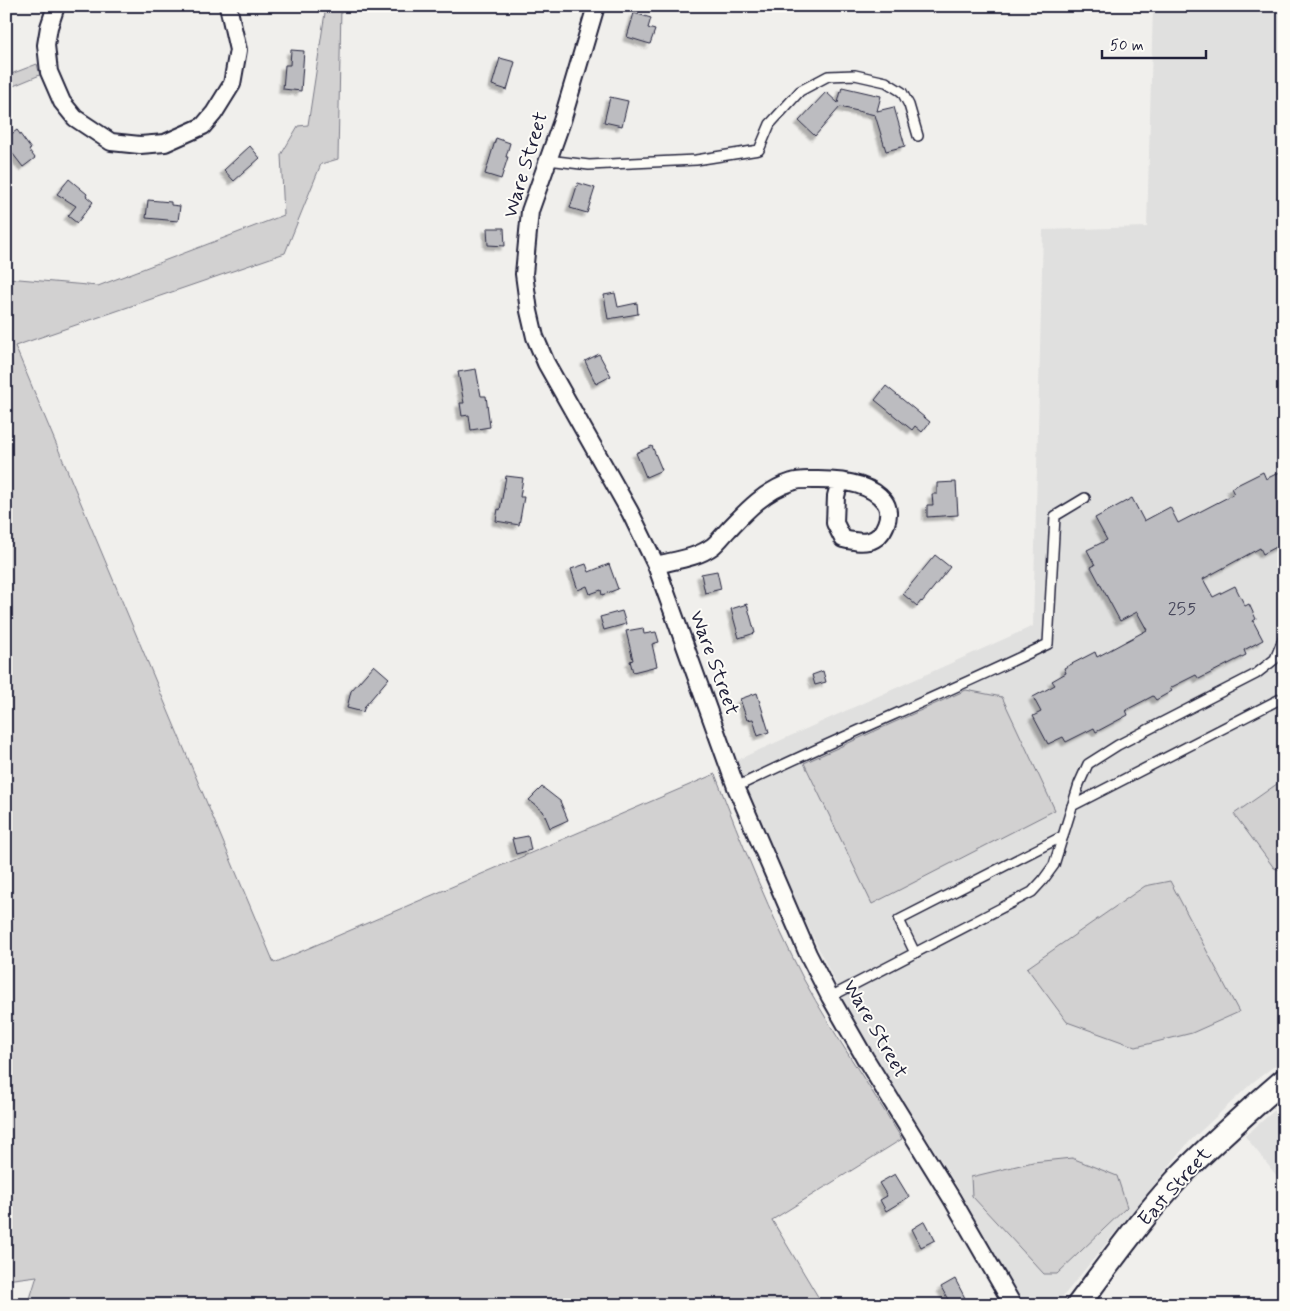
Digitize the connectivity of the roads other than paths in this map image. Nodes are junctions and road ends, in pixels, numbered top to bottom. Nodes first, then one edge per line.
1 (56, 6) edge
2 (228, 6) edge
3 (596, 6) edge
4 (918, 136) dead end
5 (548, 160) junction
6 (840, 482) dead end
7 (1085, 498) dead end
8 (656, 565) junction
9 (1284, 637) edge
10 (1284, 697) edge
11 (736, 787) junction
12 (1072, 806) junction
13 (1064, 836) junction
14 (915, 953) junction
15 (830, 997) junction
16 (1284, 1080) edge
17 (1013, 1305) edge
18 (1078, 1305) edge

1 - 2 street
3 - 5 street, Ware Street
4 - 5 lane
5 - 8 street, Ware Street
6 - 8 street
7 - 11 lane
8 - 11 street, Ware Street
9 - 12 lane
10 - 12 lane
11 - 15 street, Ware Street
12 - 13 lane
13 - 14 lane
13 - 14 lane
14 - 15 lane
15 - 17 street, Ware Street
16 - 18 main road, East Street

